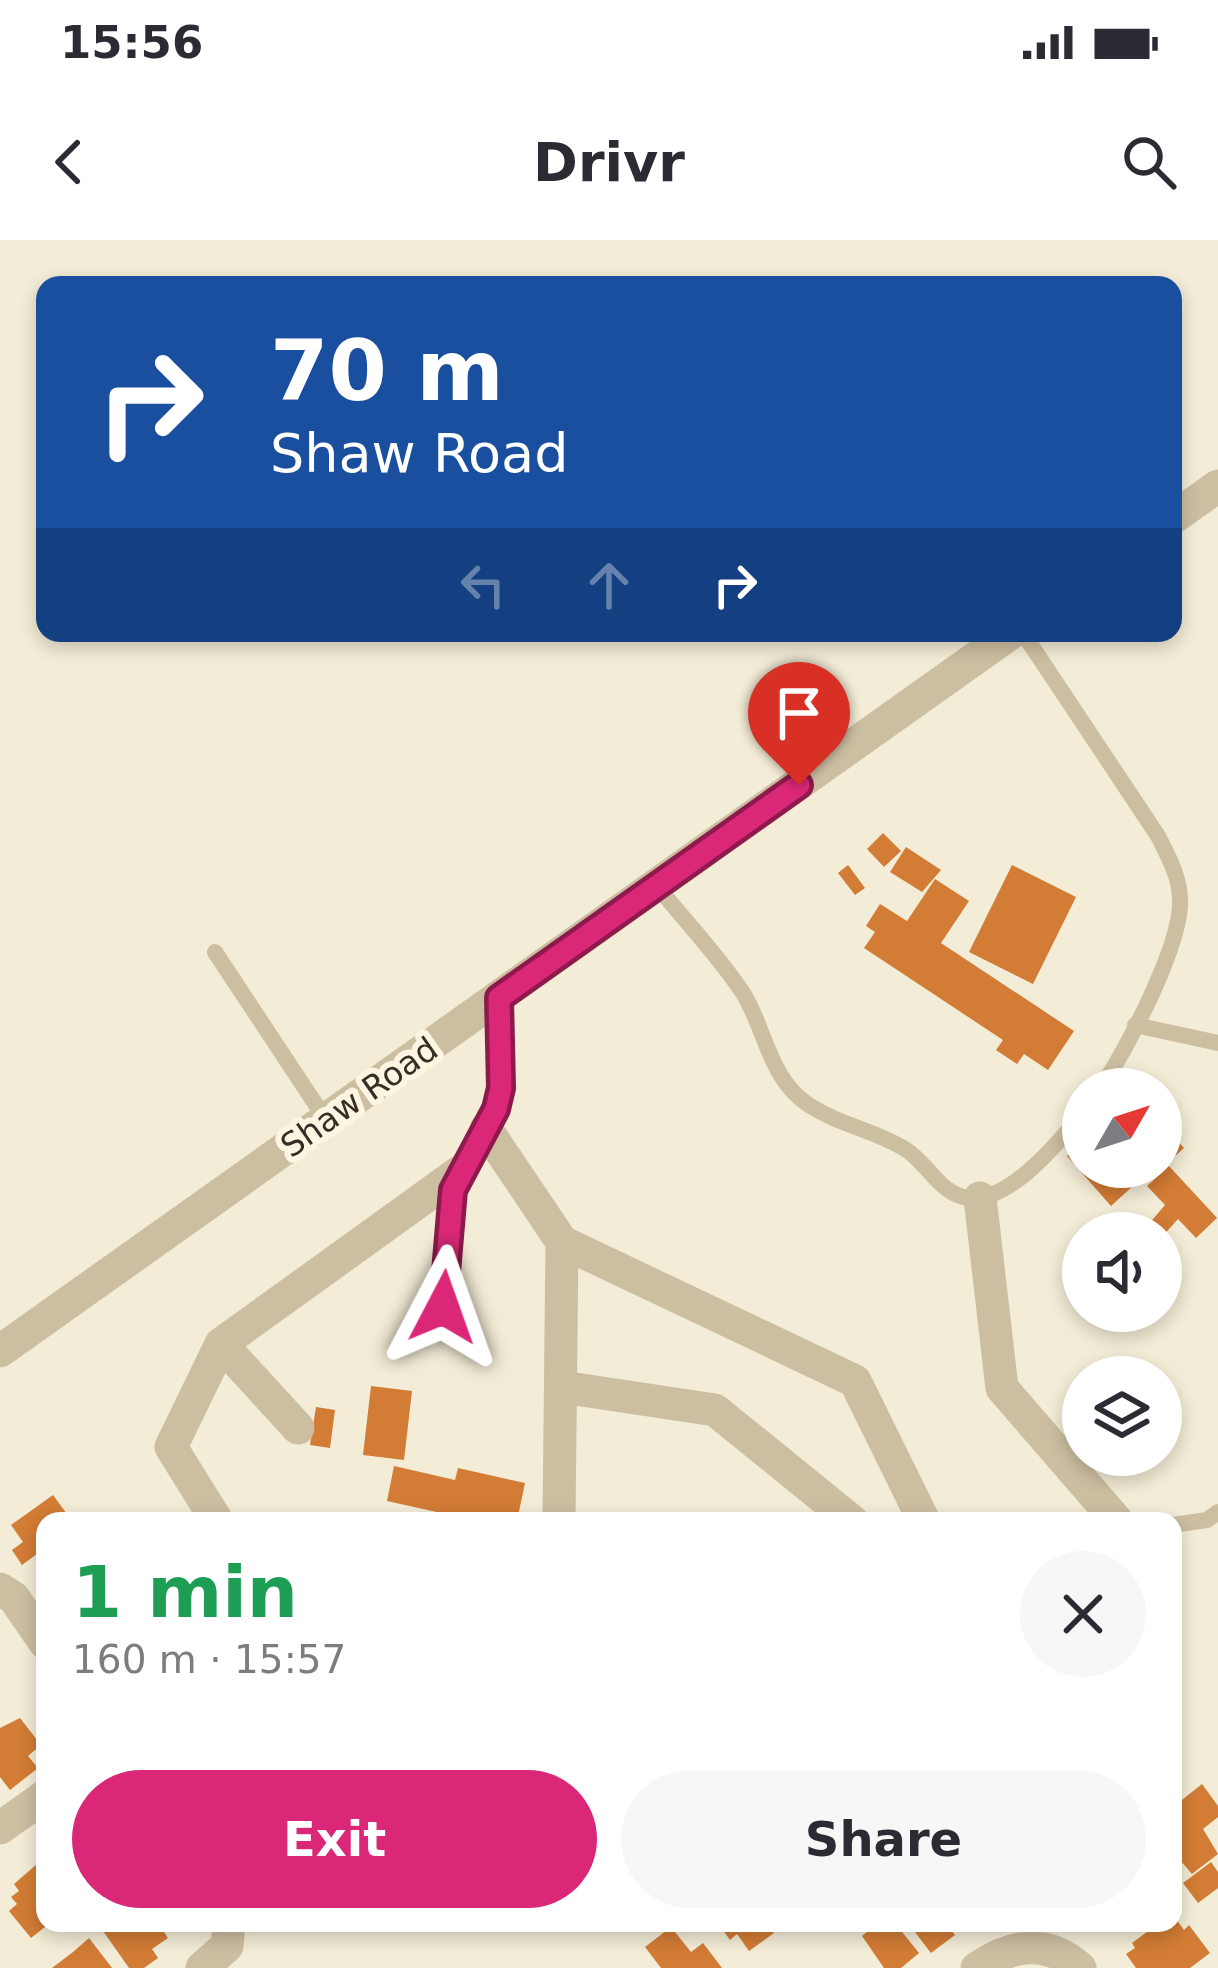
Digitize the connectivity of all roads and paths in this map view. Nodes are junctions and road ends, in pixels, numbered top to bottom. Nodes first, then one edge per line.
1 (1218, 486) edge
2 (1182, 512) edge
3 (998, 642) edge
4 (1029, 642) edge
5 (657, 886) junction
6 (214, 952) dead end
7 (499, 998) junction
8 (1135, 1025) junction
9 (1218, 1043) edge
10 (1111, 1068) edge
11 (326, 1120) junction
12 (486, 1130) junction
13 (1062, 1138) edge
14 (461, 1171) junction
15 (980, 1198) junction
16 (562, 1242) junction
17 (443, 1307) dead end
18 (220, 1344) junction
19 (0, 1351) edge
20 (562, 1387) junction
21 (298, 1428) dead end
22 (1218, 1511) edge
23 (211, 1512) edge
24 (559, 1512) edge
25 (841, 1512) edge
26 (920, 1512) edge
27 (1109, 1512) edge
28 (1182, 1524) edge
29 (0, 1589) edge
30 (36, 1629) edge
31 (36, 1802) edge
32 (0, 1828) edge
33 (228, 1932) edge
34 (1080, 1967) edge
35 (202, 1968) edge
36 (976, 1968) edge

1 - 2 street
3 - 5 street, Shaw Road
4 - 8 lane
5 - 7 street, Shaw Road
5 - 15 lane
6 - 11 lane
7 - 11 street, Shaw Road
7 - 12 lane
8 - 9 lane
8 - 10 lane
11 - 19 street, Shaw Road
12 - 14 lane
12 - 16 street
13 - 15 lane
14 - 17 lane
14 - 18 street
15 - 27 street
16 - 20 street
16 - 26 street
18 - 21 street
18 - 23 street
20 - 24 street
20 - 25 street
22 - 28 lane
29 - 30 street
31 - 32 street
33 - 35 street
34 - 36 street

